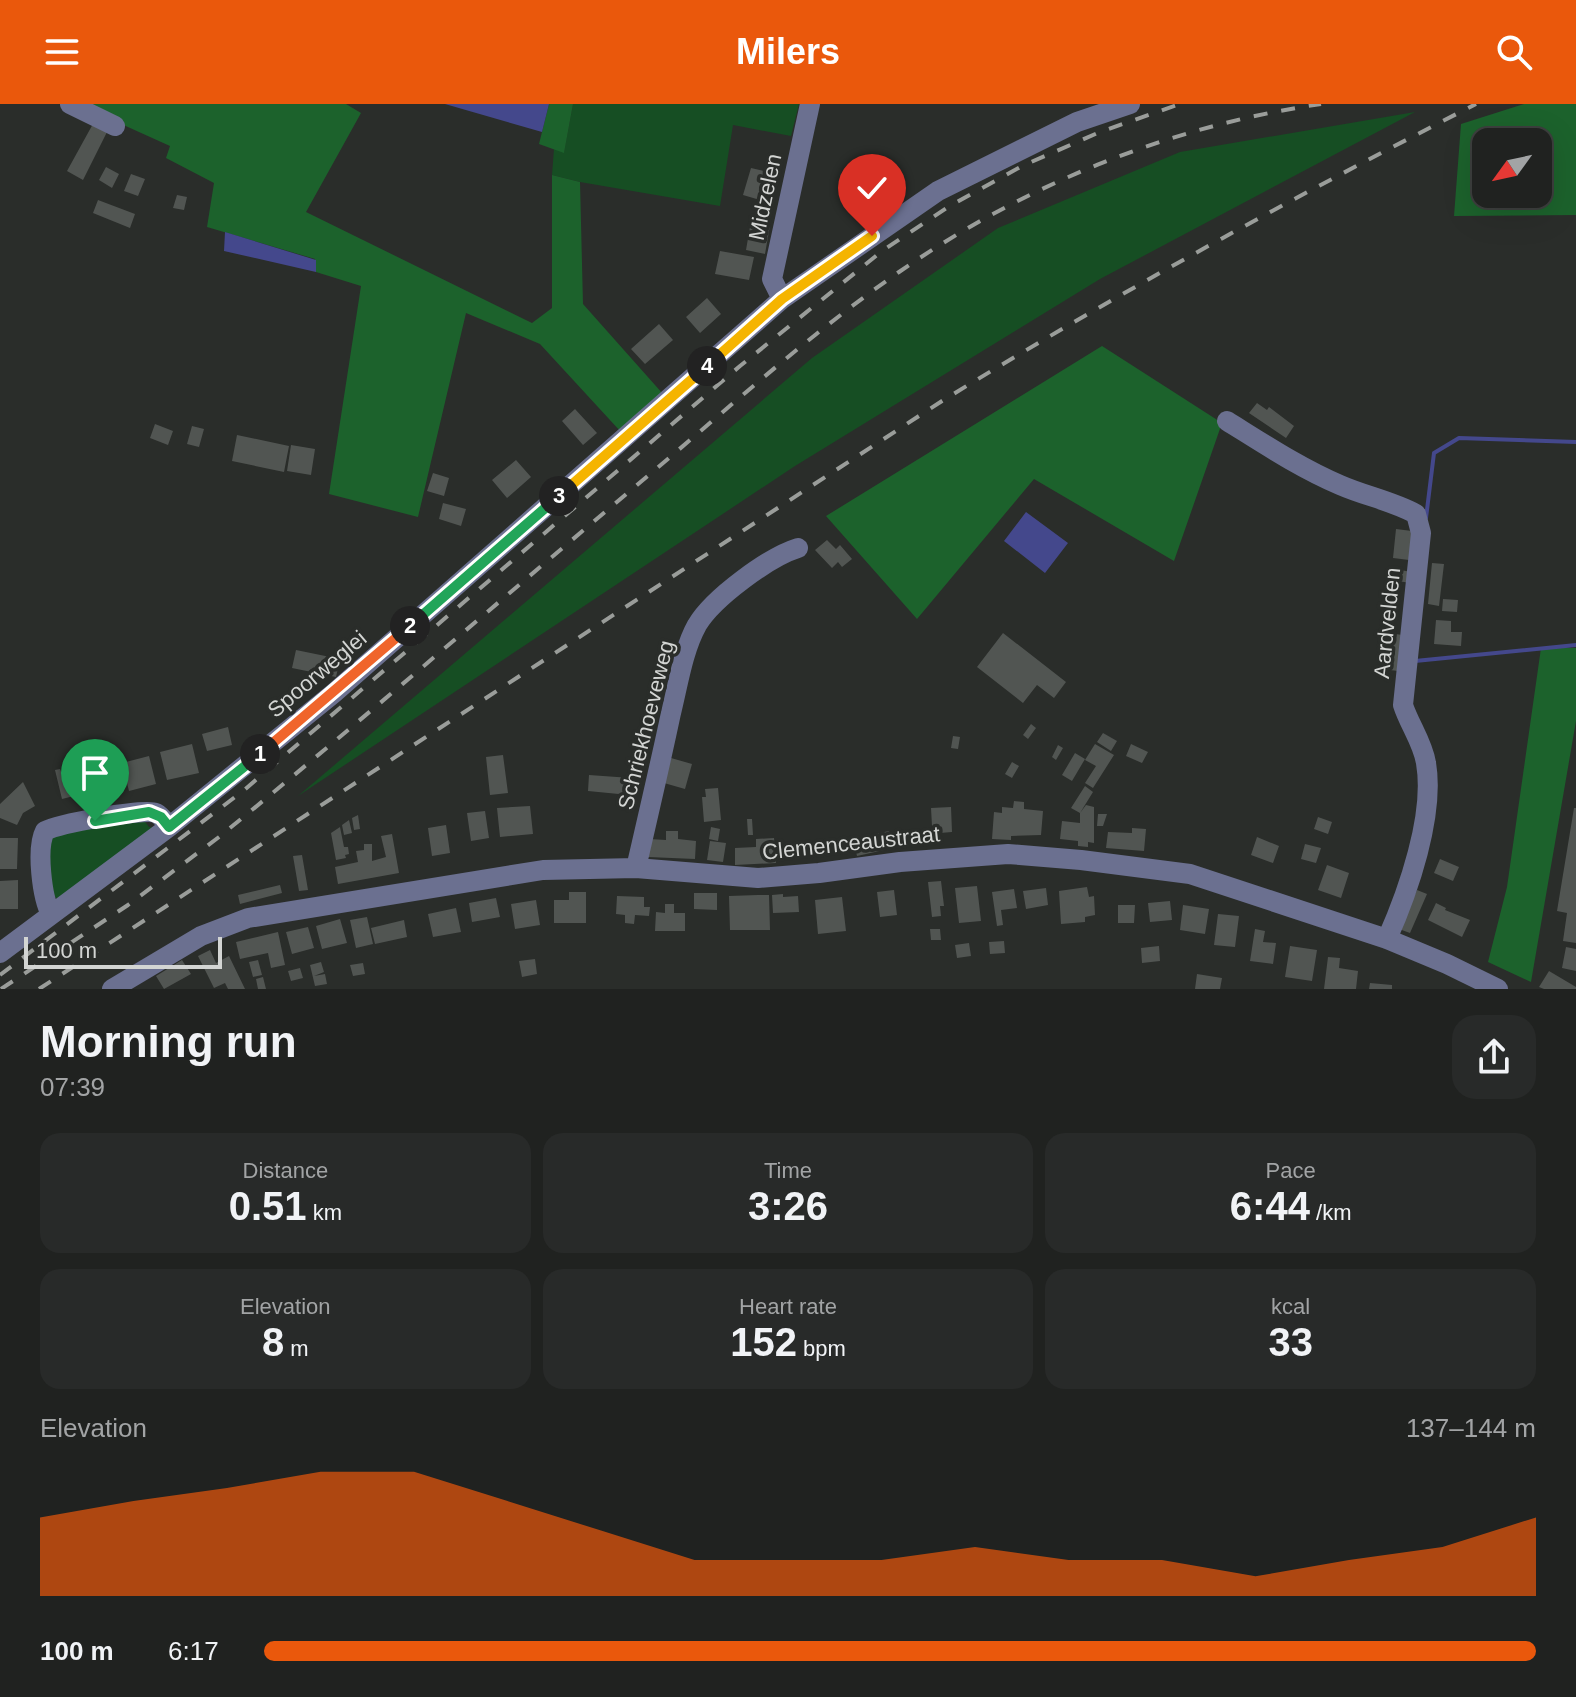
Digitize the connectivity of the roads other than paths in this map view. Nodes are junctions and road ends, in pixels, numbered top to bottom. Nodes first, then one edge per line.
1 (70, 104) edge
2 (810, 104) edge
3 (1130, 104) edge
4 (115, 126) dead end
5 (782, 299) junction
6 (1227, 421) dead end
7 (798, 548) dead end
8 (169, 827) junction
9 (636, 868) junction
10 (51, 914) junction
11 (1387, 939) junction
12 (0, 953) edge
13 (112, 989) edge
14 (1498, 989) edge

1 - 4 street
2 - 5 street, Midzelen
3 - 5 street, Spoorweglei
5 - 8 street, Spoorweglei
6 - 11 street, Aardvelden
7 - 9 street, Schriekhoeveweg
8 - 10 street, Spoorweglei
8 - 10 street
9 - 11 street, Clemenceaustraat
9 - 13 street, Clemenceaustraat
10 - 12 street, Spoorweglei
11 - 14 street, Clemenceaustraat

